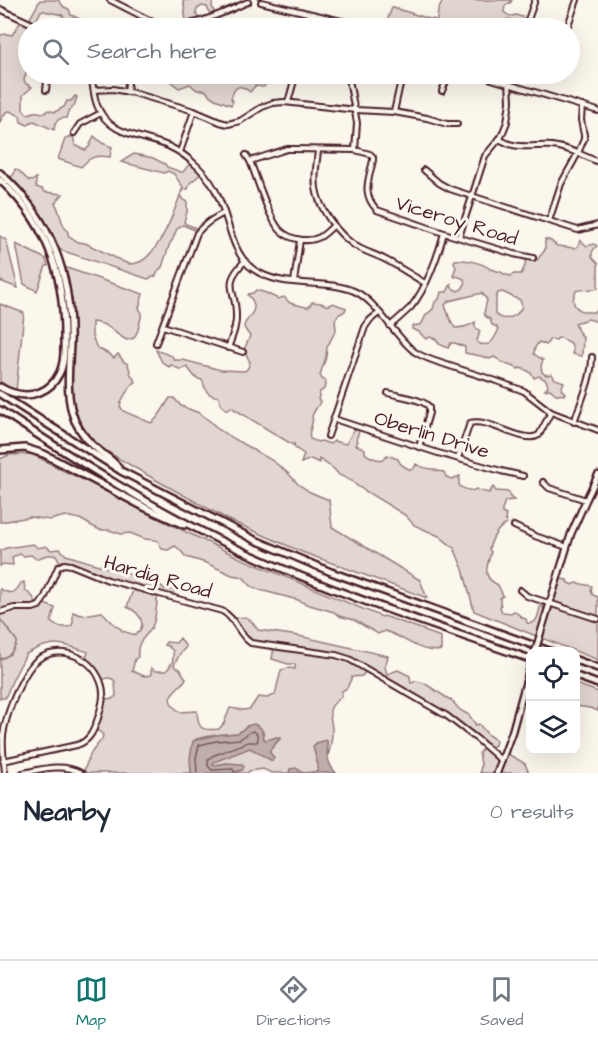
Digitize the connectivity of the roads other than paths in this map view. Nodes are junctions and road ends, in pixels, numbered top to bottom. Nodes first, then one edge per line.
1 (110, 0) edge
2 (535, 0) edge
3 (577, 0) edge
4 (248, 2) dead end
5 (261, 2) dead end
6 (0, 9) edge
7 (311, 14) junction
8 (19, 18) edge
9 (145, 18) edge
10 (207, 18) edge
11 (310, 18) edge
12 (328, 18) edge
13 (529, 18) edge
14 (571, 18) edge
15 (47, 84) edge
16 (93, 84) edge
17 (128, 84) edge
18 (293, 84) edge
19 (350, 84) edge
20 (401, 84) edge
21 (445, 84) edge
22 (510, 84) joint
23 (46, 90) dead end
24 (94, 90) junction
25 (442, 91) dead end
26 (127, 92) junction
27 (288, 102) junction
28 (582, 106) junction
29 (354, 110) junction
30 (194, 111) junction
31 (598, 111) edge
32 (101, 112) junction
33 (394, 112) junction
34 (457, 124) dead end
35 (74, 133) dead end
36 (499, 139) junction
37 (318, 150) junction
38 (355, 150) junction
39 (180, 152) junction
40 (578, 153) junction
41 (246, 154) dead end
42 (250, 162) junction
43 (598, 162) edge
44 (424, 170) dead end
45 (0, 173) edge
46 (0, 180) edge
47 (473, 196) junction
48 (224, 213) junction
49 (549, 221) junction
50 (334, 225) junction
51 (598, 225) edge
52 (444, 234) junction
53 (459, 237) junction
54 (300, 240) junction
55 (533, 258) dead end
56 (245, 261) junction
57 (294, 282) junction
58 (425, 282) junction
59 (379, 313) junction
60 (163, 326) junction
61 (390, 326) junction
62 (156, 343) dead end
63 (228, 348) junction
64 (243, 352) dead end
65 (592, 357) dead end
66 (0, 387) edge
67 (388, 393) dead end
68 (0, 394) edge
69 (0, 410) edge
70 (550, 412) junction
71 (334, 419) junction
72 (574, 422) junction
73 (598, 430) edge
74 (328, 436) dead end
75 (419, 447) junction
76 (0, 450) edge
77 (458, 458) junction
78 (121, 471) junction
79 (598, 475) edge
80 (523, 476) dead end
81 (543, 482) dead end
82 (586, 500) junction
83 (514, 526) dead end
84 (218, 539) junction
85 (567, 547) junction
86 (520, 590) dead end
87 (551, 603) junction
88 (0, 612) edge
89 (598, 619) edge
90 (536, 647) edge
91 (541, 647) edge
92 (526, 657) edge
93 (580, 661) edge
94 (598, 668) edge
95 (580, 677) edge
96 (526, 683) edge
97 (598, 684) edge
98 (3, 761) junction
99 (502, 761) junction
100 (5, 773) edge
101 (23, 773) edge
102 (81, 773) edge
103 (497, 773) edge

1 - 9 street
2 - 13 street
3 - 14 street
4 - 10 street
5 - 7 street
6 - 8 street
7 - 11 street
7 - 12 street
15 - 23 street
16 - 24 street
17 - 26 street
18 - 27 street
19 - 29 street
20 - 33 street
21 - 25 street
22 - 28 street
22 - 36 street
24 - 26 street
24 - 32 street
26 - 30 street
27 - 29 street
27 - 30 street
28 - 31 street
28 - 40 street
29 - 33 street
29 - 38 street
30 - 39 street
32 - 35 street
32 - 39 street
33 - 34 street
36 - 40 street
36 - 47 street
37 - 38 street
37 - 42 street
37 - 50 street
38 - 52 street, Viceroy Road
39 - 48 street
40 - 43 street
40 - 49 street
41 - 42 street
42 - 54 street
44 - 47 street
45 - 78 highway
46 - 66 highway
47 - 49 street
47 - 53 street
48 - 56 street
48 - 60 street
49 - 51 street
50 - 54 street
50 - 58 street
52 - 53 street, Viceroy Road
52 - 58 street
53 - 55 street, Viceroy Road
54 - 57 street
56 - 57 street
56 - 63 street
57 - 59 street
58 - 61 street
59 - 61 street
59 - 71 street
60 - 62 street
60 - 63 street
61 - 70 street
63 - 64 street
65 - 72 street
67 - 75 street
68 - 78 highway
69 - 84 highway
70 - 72 street
70 - 77 street
71 - 74 street
71 - 75 street, Oberlin Drive
72 - 73 street
75 - 77 street, Oberlin Drive
76 - 84 highway
77 - 80 street, Oberlin Drive
78 - 91 highway
79 - 82 main road
81 - 82 street
82 - 85 main road
83 - 85 street
84 - 92 highway
85 - 87 main road
86 - 87 street
87 - 89 street
87 - 90 main road, bridge
88 - 99 street, Hardig Road
93 - 94 highway
95 - 97 highway
96 - 99 main road
98 - 98 street
98 - 100 street
99 - 103 main road
101 - 102 street

